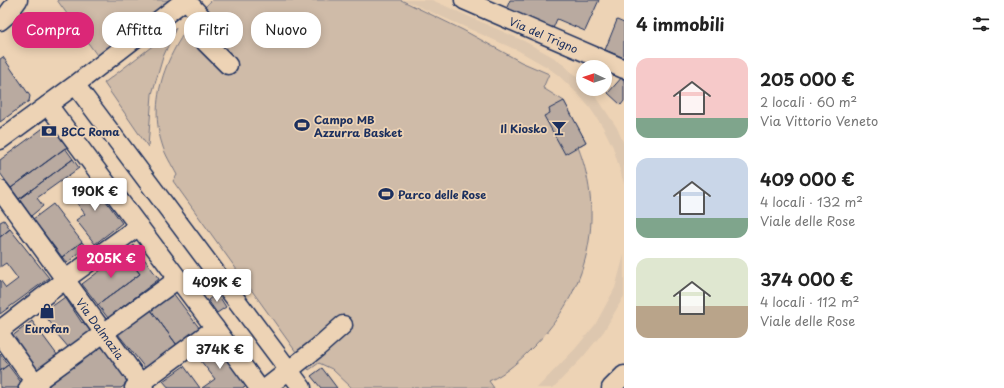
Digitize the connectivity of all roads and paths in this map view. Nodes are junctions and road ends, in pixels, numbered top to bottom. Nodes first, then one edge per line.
1 (18, 0) edge
2 (186, 0) edge
3 (464, 0) edge
4 (0, 21) edge
5 (228, 65) dead end
6 (624, 69) edge
7 (80, 91) dead end
8 (48, 105) junction
9 (0, 140) edge
10 (0, 190) edge
11 (139, 226) junction
12 (66, 279) junction
13 (178, 279) junction
14 (342, 326) dead end
15 (215, 328) junction
16 (0, 330) edge
17 (104, 332) junction
18 (0, 334) edge
19 (295, 365) junction
20 (624, 375) edge
21 (34, 386) edge
22 (140, 386) edge
23 (259, 388) edge
24 (266, 388) edge
25 (302, 388) edge
26 (611, 388) edge

1 - 4 street
2 - 5 street
2 - 8 street
3 - 6 street, Via del Trigno
7 - 19 street
8 - 9 street
8 - 11 street
10 - 12 street, Via Dalmazia
11 - 12 street
11 - 13 street
12 - 16 street
12 - 17 street, Via Dalmazia
13 - 15 street
13 - 17 street
14 - 19 street
15 - 22 street
15 - 23 street
17 - 21 street
17 - 22 street, Via Dalmazia
18 - 21 street
19 - 24 street
19 - 25 street
20 - 26 street

